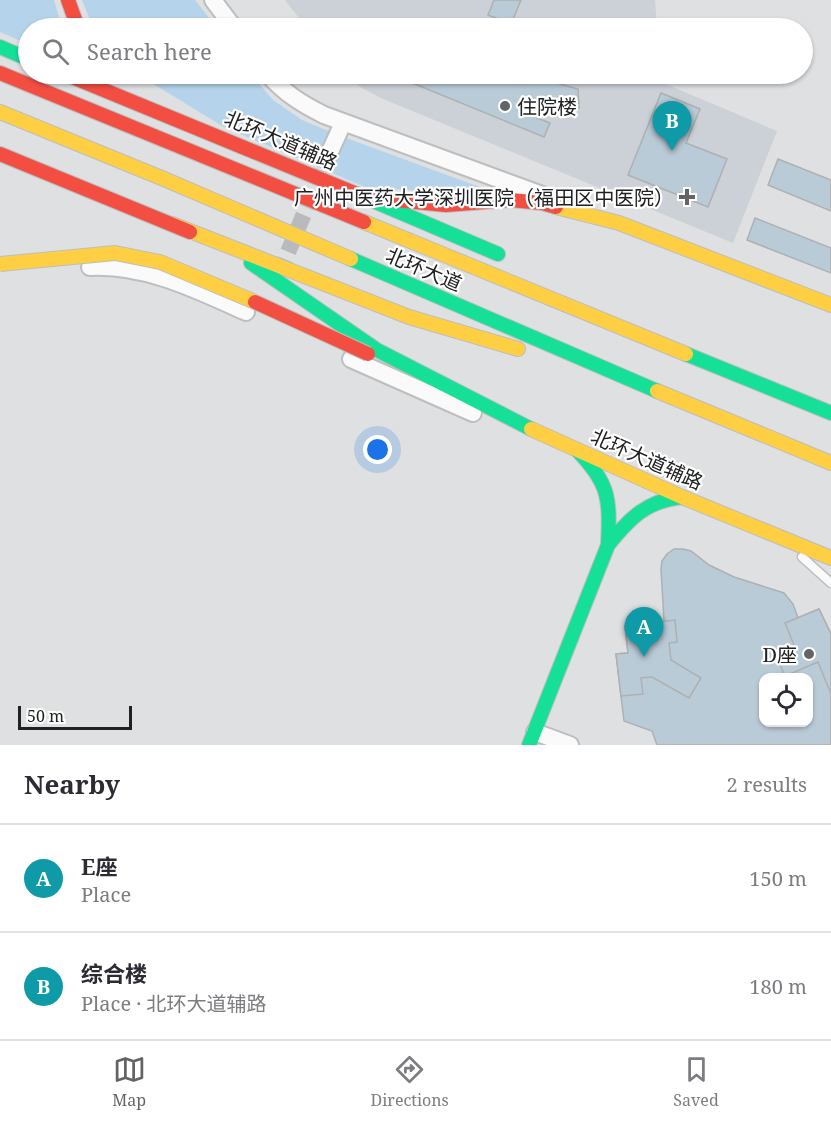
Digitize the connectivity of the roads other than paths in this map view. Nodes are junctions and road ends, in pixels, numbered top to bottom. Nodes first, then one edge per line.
1 (68, 0) edge
2 (213, 0) edge
3 (74, 18) edge
4 (226, 18) edge
5 (0, 47) edge
6 (18, 55) edge
7 (0, 73) edge
8 (18, 80) edge
9 (27, 84) edge
10 (90, 84) edge
11 (277, 84) edge
12 (130, 86) dead end
13 (0, 112) edge
14 (343, 123) junction
15 (208, 131) junction
16 (0, 154) edge
17 (328, 156) tunnel mouth
18 (364, 197) junction
19 (619, 223) junction
20 (172, 224) junction
21 (508, 258) dead end
22 (0, 264) edge
23 (0, 277) edge
24 (592, 300) dead end
25 (831, 305) edge
26 (653, 339) junction
27 (433, 380) junction
28 (652, 388) junction
29 (831, 412) edge
30 (740, 426) junction
31 (551, 439) junction
32 (576, 449) junction
33 (831, 463) edge
34 (831, 476) edge
35 (682, 497) junction
36 (784, 540) junction
37 (608, 545) junction
38 (831, 558) edge
39 (831, 583) edge
40 (532, 738) edge
41 (570, 745) edge

1 - 3 main road
2 - 4 street
5 - 6 main road
7 - 8 main road, 北环大道
9 - 26 main road, 北环大道
10 - 15 main road, 北环大道辅路
11 - 14 street
12 - 15 main road
13 - 28 main road, 北环大道
14 - 17 street
14 - 19 street
15 - 18 main road, 北环大道辅路
16 - 20 main road
18 - 19 main road, 北环大道辅路
18 - 21 main road
19 - 25 main road, 北环大道辅路
20 - 27 main road, 北环大道辅路
20 - 28 main road
22 - 27 main road, bridge
23 - 31 street
24 - 26 main road
26 - 29 main road, 北环大道
27 - 31 main road, 北环大道辅路
28 - 30 main road, 北环大道
30 - 33 main road, 北环大道
30 - 34 main road
31 - 32 main road, 北环大道辅路
32 - 35 main road, 北环大道辅路
32 - 37 main road
35 - 36 main road, 北环大道辅路
35 - 37 main road
36 - 38 main road, 北环大道辅路
36 - 39 lane
37 - 40 main road
40 - 41 street

